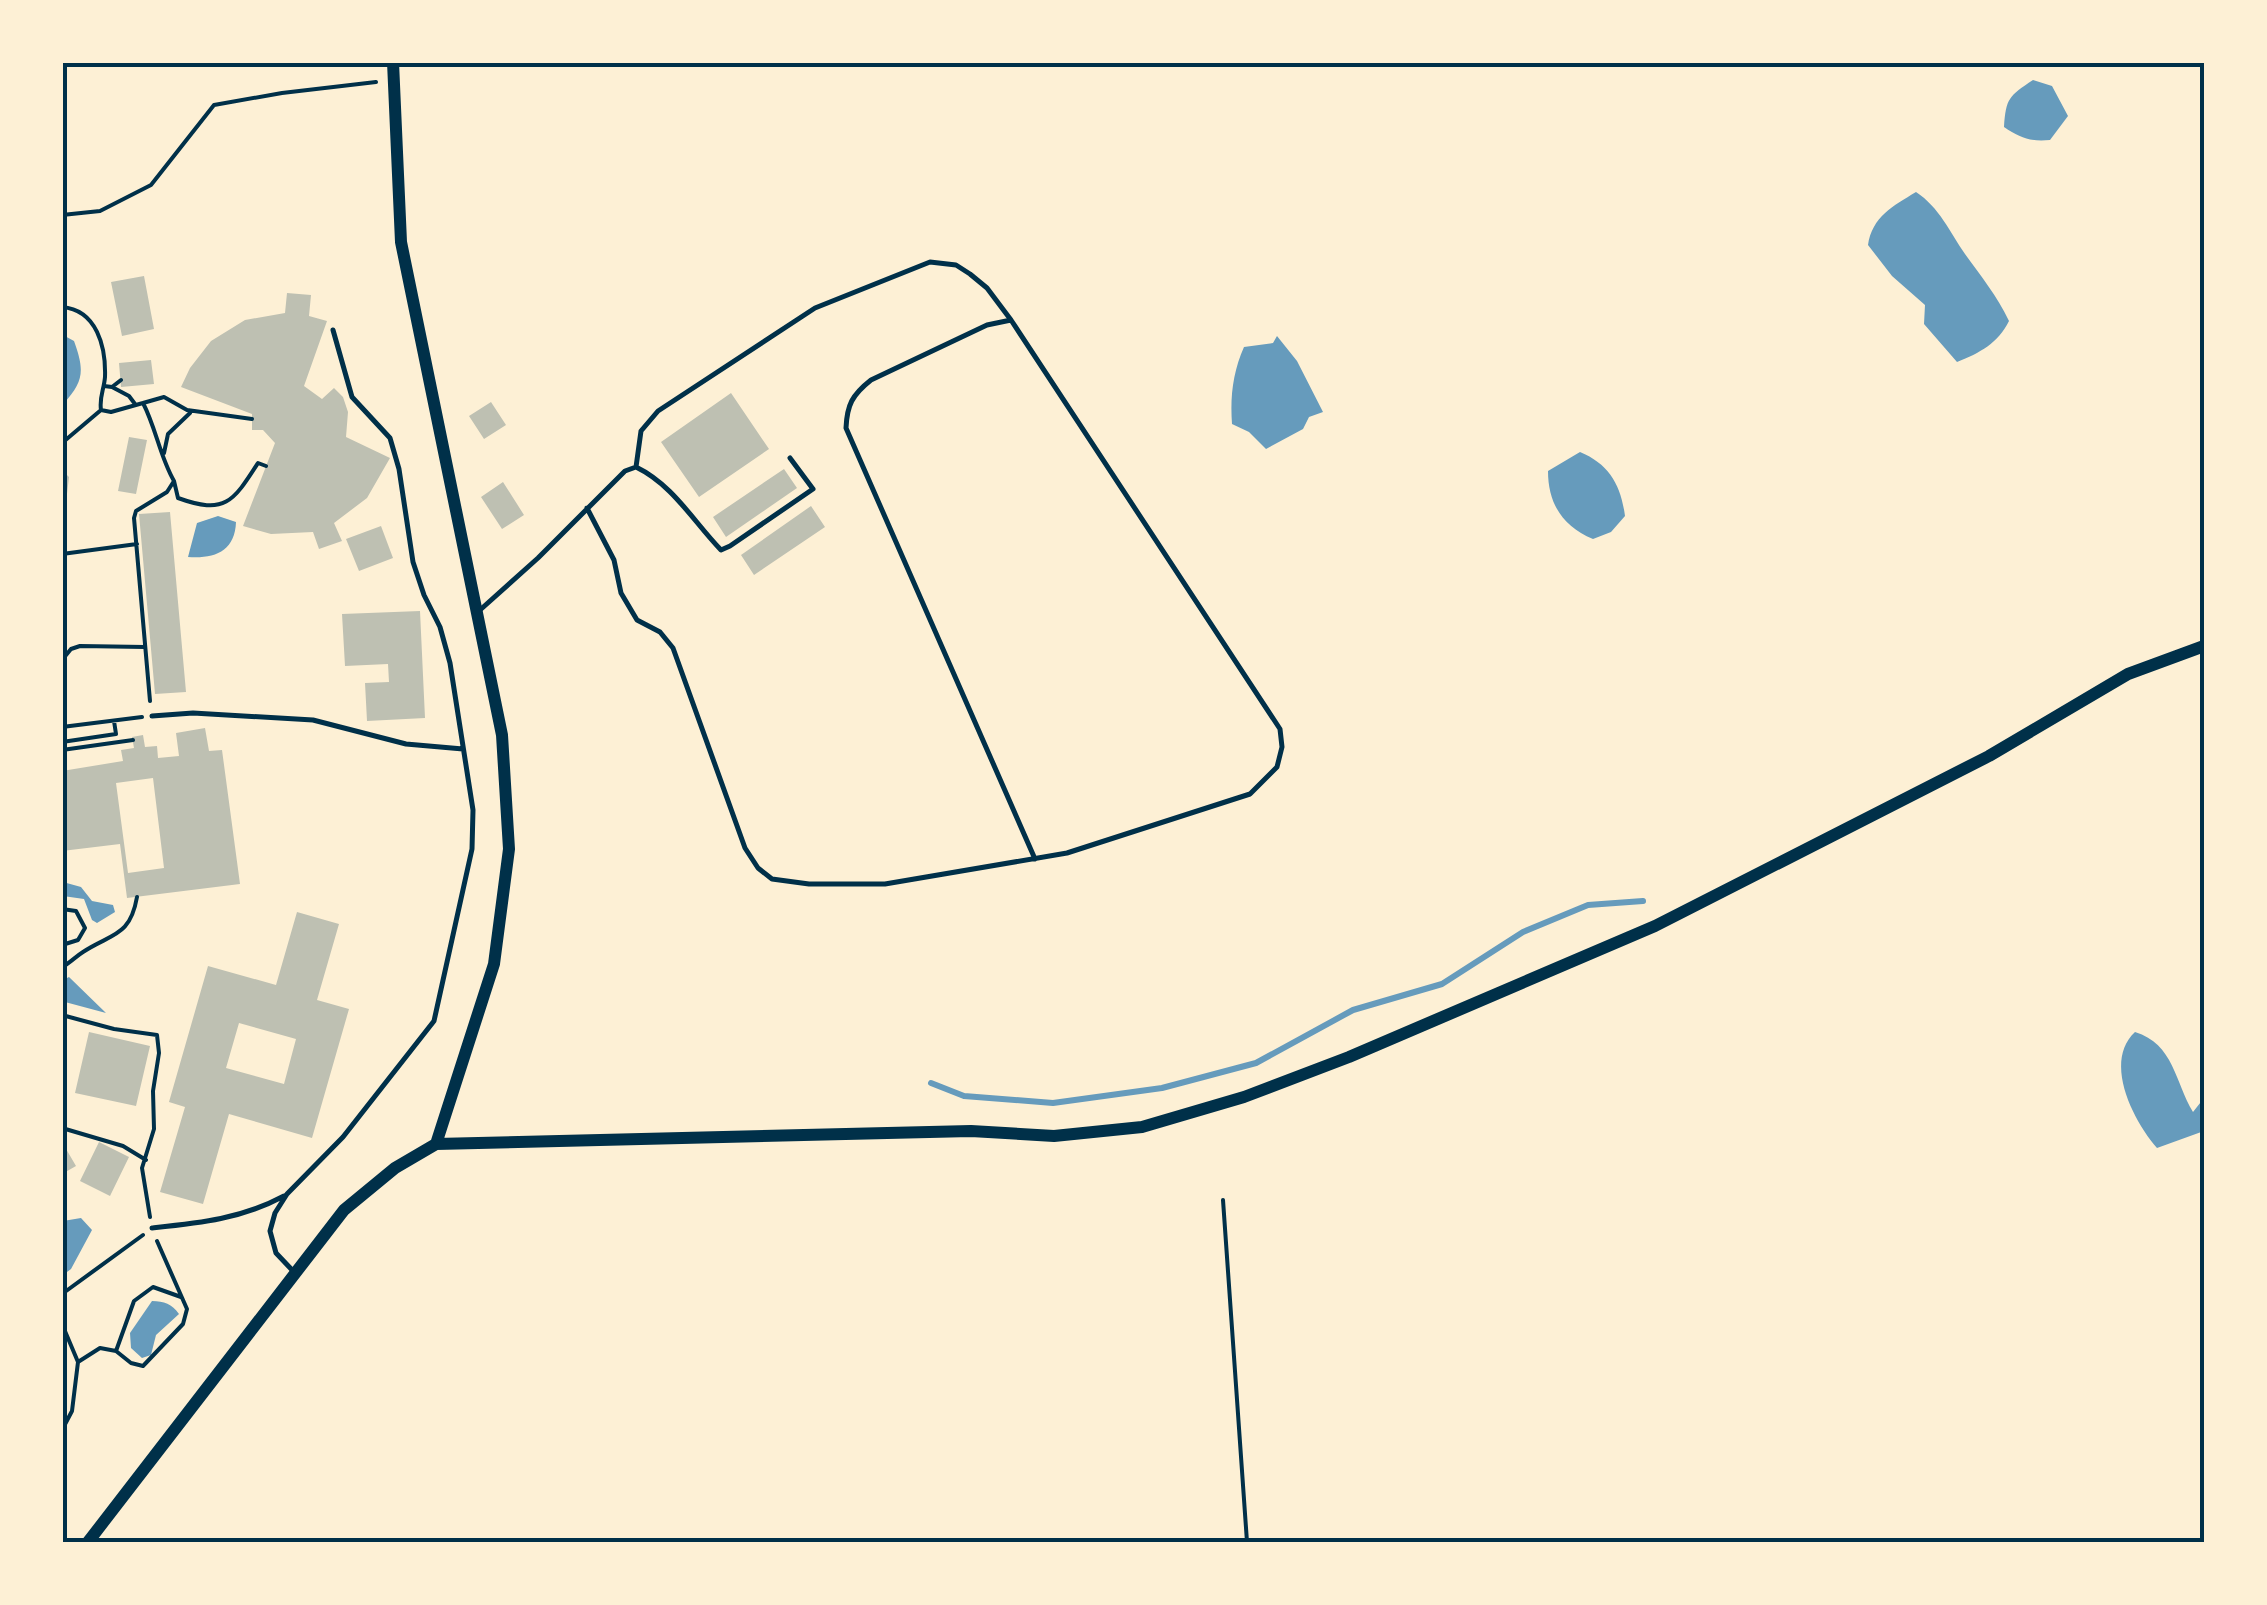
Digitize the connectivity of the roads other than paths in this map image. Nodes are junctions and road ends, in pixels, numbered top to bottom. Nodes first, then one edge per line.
1 (393, 62) edge
2 (1011, 320) junction
3 (333, 330) dead end
4 (790, 458) dead end
5 (636, 468) junction
6 (587, 508) junction
7 (477, 612) junction
8 (2204, 646) edge
9 (152, 716) road end
10 (464, 750) junction
11 (1035, 860) junction
12 (436, 1144) junction
13 (287, 1194) junction
14 (152, 1228) road end
15 (296, 1274) junction
16 (88, 1542) edge

1 - 7 street
2 - 5 lane
2 - 11 lane
2 - 11 lane
3 - 10 lane
4 - 5 lane
5 - 6 lane
6 - 7 lane
6 - 11 lane
7 - 12 street
8 - 12 street
9 - 10 lane
10 - 13 lane
12 - 15 street
13 - 14 lane
13 - 15 lane
15 - 16 street

